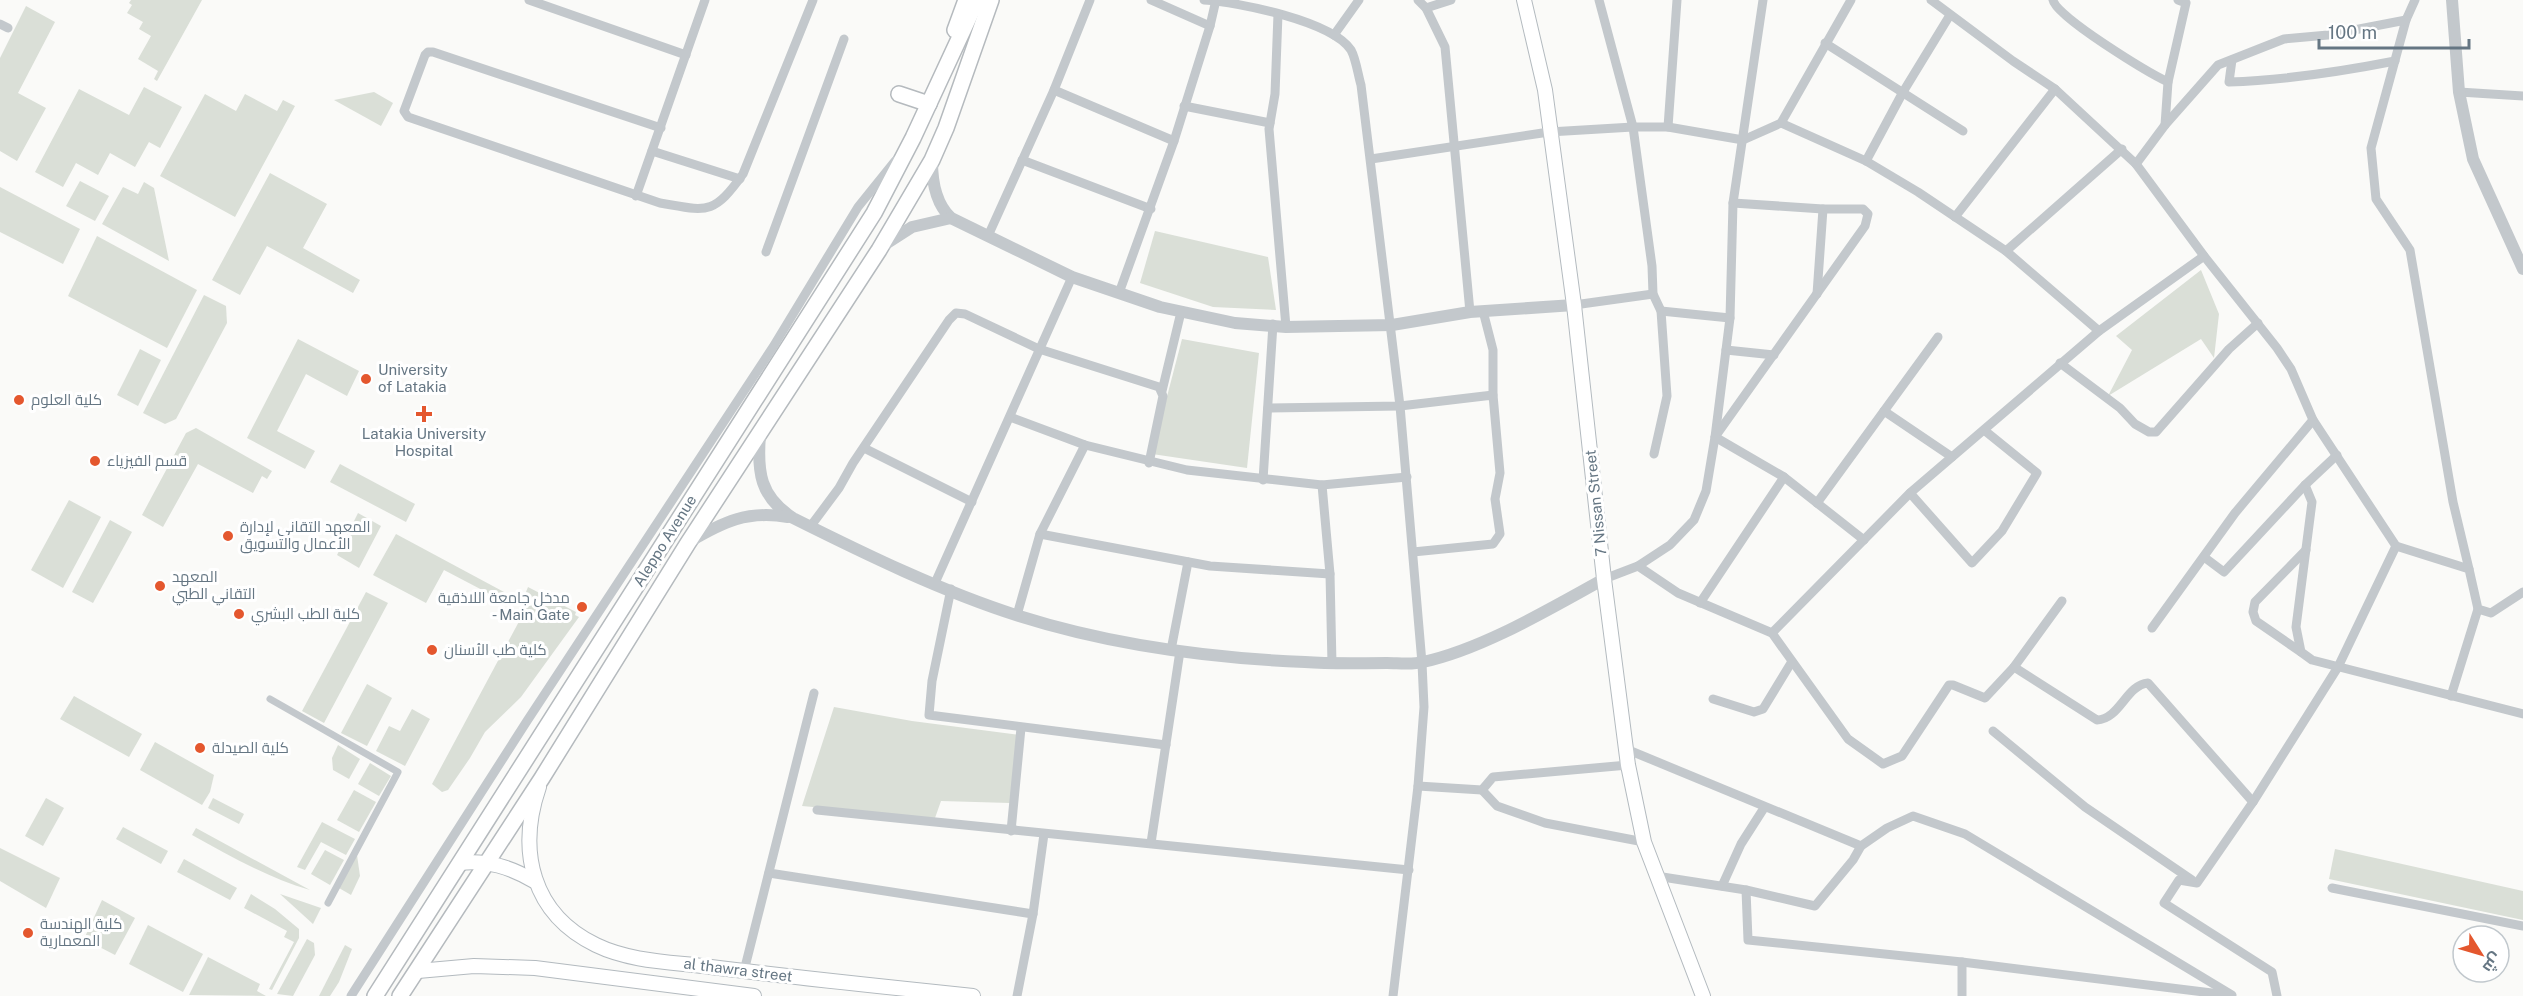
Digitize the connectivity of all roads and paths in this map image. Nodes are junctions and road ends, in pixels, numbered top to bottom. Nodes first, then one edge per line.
1 (529, 0) edge
2 (705, 0) edge
3 (813, 0) edge
4 (966, 0) edge
5 (977, 0) edge
6 (991, 0) edge
7 (1001, 0) edge
8 (1090, 0) edge
9 (1151, 0) edge
10 (1204, 0) edge
11 (1216, 0) edge
12 (1359, 0) edge
13 (1418, 0) edge
14 (1451, 0) edge
15 (1524, 0) edge
16 (1599, 0) edge
17 (1677, 0) edge
18 (1762, 0) edge
19 (1851, 0) edge
20 (1931, 0) edge
21 (2053, 0) edge
22 (2415, 0) edge
23 (2452, 0) edge
24 (2185, 1) edge
25 (1426, 8) junction
26 (1278, 14) junction
27 (1950, 15) junction
28 (2406, 20) junction
29 (1210, 26) junction
30 (1334, 35) junction
31 (844, 39) dead end
32 (1825, 43) junction
33 (686, 55) junction
34 (2232, 60) junction
35 (2395, 61) junction
36 (941, 79) junction
37 (2168, 81) junction
38 (2055, 89) junction
39 (1054, 90) junction
40 (960, 92) junction
41 (1903, 92) junction
42 (2459, 92) junction
43 (899, 94) dead end
44 (2523, 96) edge
45 (929, 104) junction
46 (1185, 106) junction
47 (1270, 123) junction
48 (1781, 123) junction
49 (2165, 125) junction
50 (1633, 127) junction
51 (1668, 127) junction
52 (661, 128) junction
53 (1963, 131) dead end
54 (1549, 132) junction
55 (913, 138) junction
56 (1743, 140) junction
57 (1174, 141) junction
58 (1454, 145) junction
59 (2122, 149) junction
60 (652, 151) junction
61 (1371, 159) junction
62 (932, 160) junction
63 (1023, 160) junction
64 (1866, 161) junction
65 (2136, 164) junction
66 (740, 179) junction
67 (636, 196) junction
68 (1733, 203) junction
69 (1151, 209) junction
70 (1823, 209) junction
71 (1955, 217) junction
72 (951, 218) junction
73 (988, 236) junction
74 (879, 250) junction
75 (2006, 250) junction
76 (766, 252) dead end
77 (2204, 256) junction
78 (2523, 269) edge
79 (1072, 277) junction
80 (1119, 293) junction
81 (1653, 294) junction
82 (1817, 294) junction
83 (1574, 305) junction
84 (1484, 311) junction
85 (1661, 311) junction
86 (1180, 312) junction
87 (1470, 312) junction
88 (1730, 318) junction
89 (2258, 323) junction
90 (1279, 325) junction
91 (1392, 325) junction
92 (2099, 331) junction
93 (1938, 337) dead end
94 (1039, 348) junction
95 (1726, 350) junction
96 (1773, 356) junction
97 (2061, 363) junction
98 (1162, 391) junction
99 (1492, 395) junction
100 (1400, 406) junction
101 (1268, 408) junction
102 (1884, 411) junction
103 (1010, 417) junction
104 (2313, 420) junction
105 (1984, 430) junction
106 (760, 433) junction
107 (1715, 438) junction
108 (1084, 445) junction
109 (864, 448) junction
110 (1654, 454) dead end
111 (2337, 455) junction
112 (1952, 457) junction
113 (1149, 462) junction
114 (1407, 477) junction
115 (1784, 477) junction
116 (1263, 480) junction
117 (2305, 484) junction
118 (1322, 485) junction
119 (1910, 493) junction
120 (972, 502) junction
121 (1817, 503) junction
122 (793, 518) junction
123 (810, 527) junction
124 (1040, 534) junction
125 (1864, 540) junction
126 (688, 543) junction
127 (2396, 546) junction
128 (2306, 550) junction
129 (1413, 552) junction
130 (2204, 557) junction
131 (1188, 562) junction
132 (1638, 566) junction
133 (2469, 569) junction
134 (1330, 574) junction
135 (1604, 579) junction
136 (935, 583) junction
137 (951, 590) junction
138 (2523, 592) edge
139 (2062, 601) dead end
140 (1700, 603) junction
141 (2478, 609) junction
142 (1017, 615) junction
143 (2152, 628) dead end
144 (1772, 633) junction
145 (1175, 651) junction
146 (2301, 652) junction
147 (1422, 663) junction
148 (1791, 663) junction
149 (1332, 664) junction
150 (2014, 667) junction
151 (2338, 667) junction
152 (814, 693) dead end
153 (2451, 696) junction
154 (270, 699) dead end
155 (1713, 699) dead end
156 (2523, 714) edge
157 (1021, 728) junction
158 (1993, 731) dead end
159 (1166, 745) junction
160 (1626, 749) junction
161 (1628, 765) junction
162 (542, 778) junction
163 (1418, 786) junction
164 (1482, 790) junction
165 (2253, 802) junction
166 (1764, 808) junction
167 (817, 810) dead end
168 (1011, 831) junction
169 (1044, 834) junction
170 (1644, 842) junction
171 (1151, 843) junction
172 (1861, 846) junction
173 (487, 862) junction
174 (460, 863) junction
175 (1409, 870) junction
176 (769, 873) junction
177 (1656, 876) junction
178 (534, 881) junction
179 (2196, 883) junction
180 (1722, 886) junction
181 (2332, 888) dead end
182 (1746, 890) junction
183 (328, 903) dead end
184 (1033, 914) junction
185 (2523, 926) edge
186 (1962, 962) junction
187 (713, 967) junction
188 (418, 971) junction
189 (744, 971) junction
190 (711, 991) junction
191 (351, 996) edge
192 (375, 996) edge
193 (400, 996) edge
194 (754, 996) edge
195 (973, 996) edge
196 (1017, 996) edge
197 (1393, 996) edge
198 (1703, 996) edge
199 (1962, 996) edge
200 (2234, 996) edge
201 (2277, 996) edge

1 - 33 street
2 - 33 street
3 - 66 street
4 - 36 main road
5 - 36 main road
6 - 40 main road
7 - 40 main road
8 - 39 street
9 - 29 street
10 - 11 street
11 - 26 street
11 - 29 street
12 - 30 street
13 - 25 street
14 - 25 street
15 - 54 main road, 7 Nissan Street
16 - 50 street
17 - 51 street
18 - 56 street
19 - 32 street
20 - 27 street
21 - 37 street
22 - 28 street
23 - 42 street
24 - 37 street
25 - 58 street
26 - 30 street
26 - 47 street
27 - 38 street
27 - 41 street
28 - 34 street
28 - 35 street
29 - 46 street
30 - 61 street
31 - 76 street
32 - 41 street
32 - 48 street
33 - 52 street
34 - 35 street
34 - 49 street
35 - 133 street
36 - 45 main road, Aleppo Avenue
37 - 49 street
38 - 59 street
38 - 71 street
39 - 57 street
39 - 63 street
40 - 62 main road, Aleppo Avenue
41 - 53 street
41 - 64 street
42 - 44 street
42 - 78 street
43 - 45 main road
45 - 55 main road, Aleppo Avenue
46 - 47 street
46 - 57 street
47 - 90 street
48 - 56 street
48 - 64 street
49 - 65 street
50 - 51 street
50 - 54 street
50 - 81 street
51 - 56 street
52 - 60 street
52 - 67 street
54 - 58 street
54 - 83 main road, 7 Nissan Street
55 - 174 main road, Aleppo Avenue
55 - 191 street
56 - 68 street
57 - 69 street
58 - 61 street
58 - 87 street
59 - 65 street
59 - 75 street
60 - 66 street
60 - 67 street
61 - 91 street
62 - 72 street
62 - 74 main road, Aleppo Avenue
63 - 69 street
63 - 73 street
64 - 71 street
65 - 77 street
66 - 67 street
68 - 70 street
68 - 88 street
69 - 80 street
70 - 82 street
70 - 82 street
71 - 75 street
72 - 73 street
72 - 74 street
73 - 79 street
74 - 106 main road, Aleppo Avenue
75 - 92 street
77 - 89 street
77 - 92 street
79 - 80 street
79 - 94 street
80 - 86 street
81 - 83 street
81 - 85 street
82 - 96 street
83 - 84 street
83 - 135 main road, 7 Nissan Street
84 - 87 street
84 - 99 street
85 - 88 street
85 - 110 street
86 - 90 street
86 - 98 street
87 - 91 street
88 - 95 street
89 - 97 street
89 - 104 street
90 - 91 street
90 - 101 street
91 - 100 street
92 - 97 street
93 - 102 street
94 - 98 street
94 - 103 street
94 - 109 street
95 - 96 street
95 - 107 street
96 - 107 street
97 - 105 street
98 - 113 street
99 - 100 street
99 - 129 street
100 - 101 street
100 - 114 street
101 - 116 street
102 - 112 street
102 - 121 street
103 - 108 street
103 - 120 street
104 - 111 street
104 - 130 street
105 - 112 street
105 - 119 street
106 - 122 street
106 - 126 main road, Aleppo Avenue
107 - 115 street
107 - 132 street
108 - 113 street
108 - 124 street
109 - 120 street
109 - 123 street
111 - 117 street
111 - 127 street
112 - 119 street
113 - 116 street
114 - 118 street
114 - 129 street
115 - 121 street
115 - 140 street
116 - 118 street
117 - 128 street
117 - 130 street
118 - 134 street
119 - 125 street
120 - 136 street
121 - 125 street
122 - 123 street
122 - 126 street
123 - 136 street
124 - 131 street
124 - 142 street
125 - 144 street
126 - 162 main road, Aleppo Avenue
127 - 133 street
127 - 151 street
128 - 146 street
128 - 146 street
129 - 147 street
130 - 143 street
131 - 134 street
131 - 145 street
132 - 135 street
132 - 140 street
133 - 141 street
134 - 149 street
135 - 147 street
135 - 160 main road, 7 Nissan Street
136 - 137 street
137 - 142 street
137 - 157 street
138 - 141 street
139 - 150 street
140 - 144 street
141 - 153 street
142 - 145 street
144 - 148 street
145 - 149 street
145 - 159 street
146 - 151 street
147 - 149 street
147 - 163 street
148 - 150 street
148 - 155 street
150 - 165 street
151 - 153 street
151 - 165 street
152 - 176 street
153 - 156 street
154 - 183 street
157 - 159 street
157 - 168 street
158 - 179 street
159 - 171 street
160 - 161 main road, 7 Nissan Street
160 - 166 street
161 - 164 street
161 - 170 main road, 7 Nissan Street
162 - 173 main road, Aleppo Avenue
162 - 178 main road, al thawra street
163 - 164 street
163 - 175 street
164 - 170 street
165 - 179 street
166 - 172 street
166 - 180 street
167 - 168 street
168 - 169 street
169 - 171 street
169 - 184 street
170 - 177 main road, 7 Nissan Street
171 - 175 street
172 - 182 street
172 - 200 street
173 - 174 main road
173 - 178 main road
173 - 188 main road, Aleppo Avenue
174 - 192 main road, Aleppo Avenue
175 - 197 street
176 - 184 street
176 - 189 street
177 - 180 street
177 - 198 main road, 7 Nissan Street
178 - 187 main road, al thawra street
179 - 201 street
180 - 182 street
181 - 185 street
182 - 186 street
184 - 196 street
186 - 199 street
186 - 200 street
187 - 189 main road, al thawra street
187 - 190 main road
188 - 190 main road, al thawra street
188 - 193 main road, Aleppo Avenue
189 - 195 main road, al thawra street
190 - 194 main road, al thawra street

